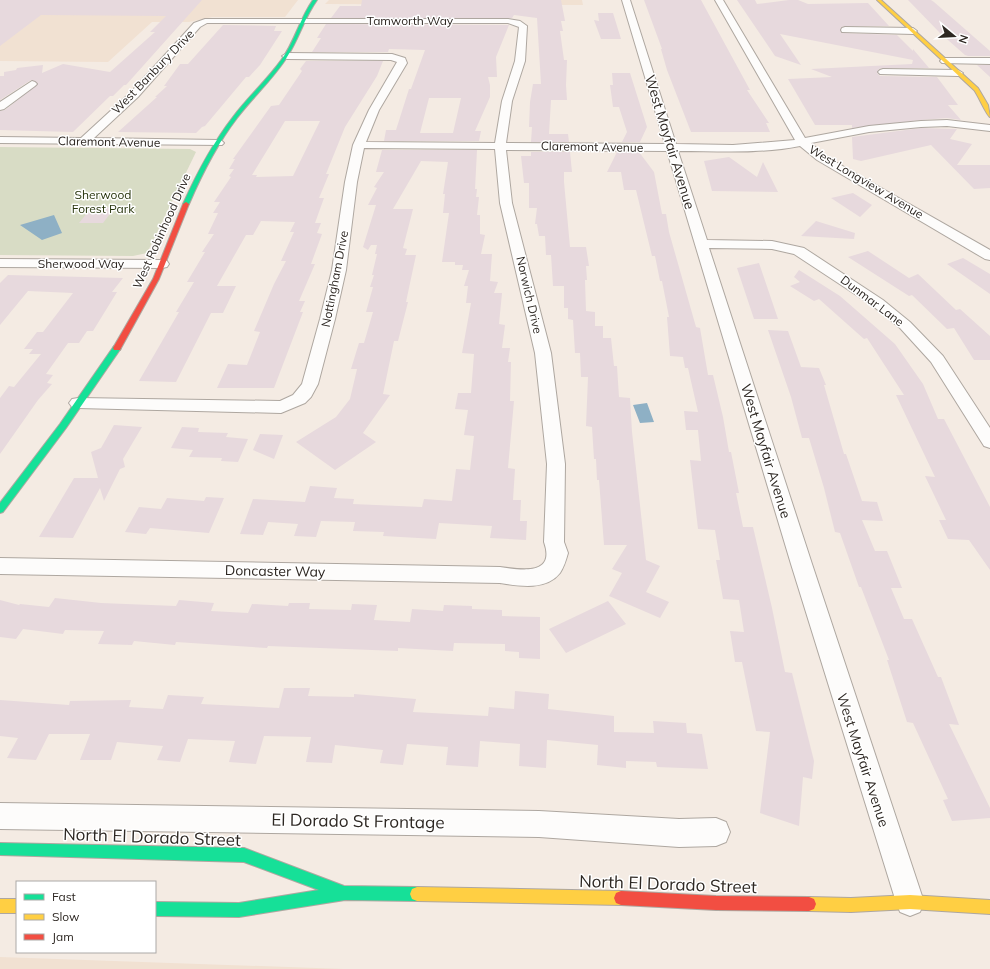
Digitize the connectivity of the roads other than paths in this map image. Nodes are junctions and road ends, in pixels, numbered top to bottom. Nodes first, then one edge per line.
1 (315, 0) edge
2 (626, 0) edge
3 (719, 0) edge
4 (879, 0) edge
5 (302, 20) junction
6 (518, 23) joint
7 (845, 30) dead end
8 (912, 31) junction
9 (286, 56) junction
10 (945, 61) junction
11 (990, 61) edge
12 (883, 72) dead end
13 (958, 73) junction
14 (32, 84) dead end
15 (0, 107) edge
16 (990, 116) edge
17 (990, 128) edge
18 (0, 140) edge
19 (84, 141) junction
20 (802, 142) junction
21 (218, 143) junction
22 (359, 145) junction
23 (500, 146) junction
24 (670, 148) junction
25 (702, 244) junction
26 (990, 256) edge
27 (0, 263) edge
28 (162, 264) junction
29 (78, 403) junction
30 (990, 442) edge
31 (0, 510) edge
32 (0, 566) edge
33 (549, 571) joint
34 (0, 816) edge
35 (716, 832) dead end
36 (0, 848) edge
37 (345, 893) junction
38 (910, 902) junction
39 (0, 906) edge
40 (16, 906) edge
41 (990, 907) edge
42 (156, 908) edge

1 - 5 street, West Robinhood Drive
2 - 24 street, West Mayfair Avenue
3 - 20 street, West Longview Avenue
4 - 8 street
5 - 6 street, Tamworth Way
5 - 9 street, West Robinhood Drive
5 - 19 street, West Banbury Drive
6 - 23 street, Norwich Drive
7 - 8 street
8 - 10 street
9 - 21 street, West Robinhood Drive
9 - 22 street, Nottingham Drive
10 - 11 street
10 - 13 street
12 - 13 street
13 - 16 street
14 - 15 street
17 - 20 street, Claremont Avenue
18 - 19 street, Claremont Avenue
19 - 21 street, Claremont Avenue
20 - 24 street, Claremont Avenue
20 - 26 street, West Longview Avenue
21 - 28 street, West Robinhood Drive
22 - 23 street, Claremont Avenue
22 - 29 street, Nottingham Drive
23 - 24 street, Claremont Avenue
23 - 33 street, Norwich Drive
24 - 25 street, West Mayfair Avenue
25 - 30 street, Dunmar Lane
25 - 38 street, West Mayfair Avenue
27 - 28 street, Sherwood Way
28 - 29 street, West Robinhood Drive
29 - 31 street, West Robinhood Drive
32 - 33 street, Doncaster Way
34 - 35 street, El Dorado St Frontage
36 - 37 street, North El Dorado Street
37 - 38 street, North El Dorado Street
37 - 42 street, North El Dorado Street
38 - 41 street, North El Dorado Street
39 - 40 street

